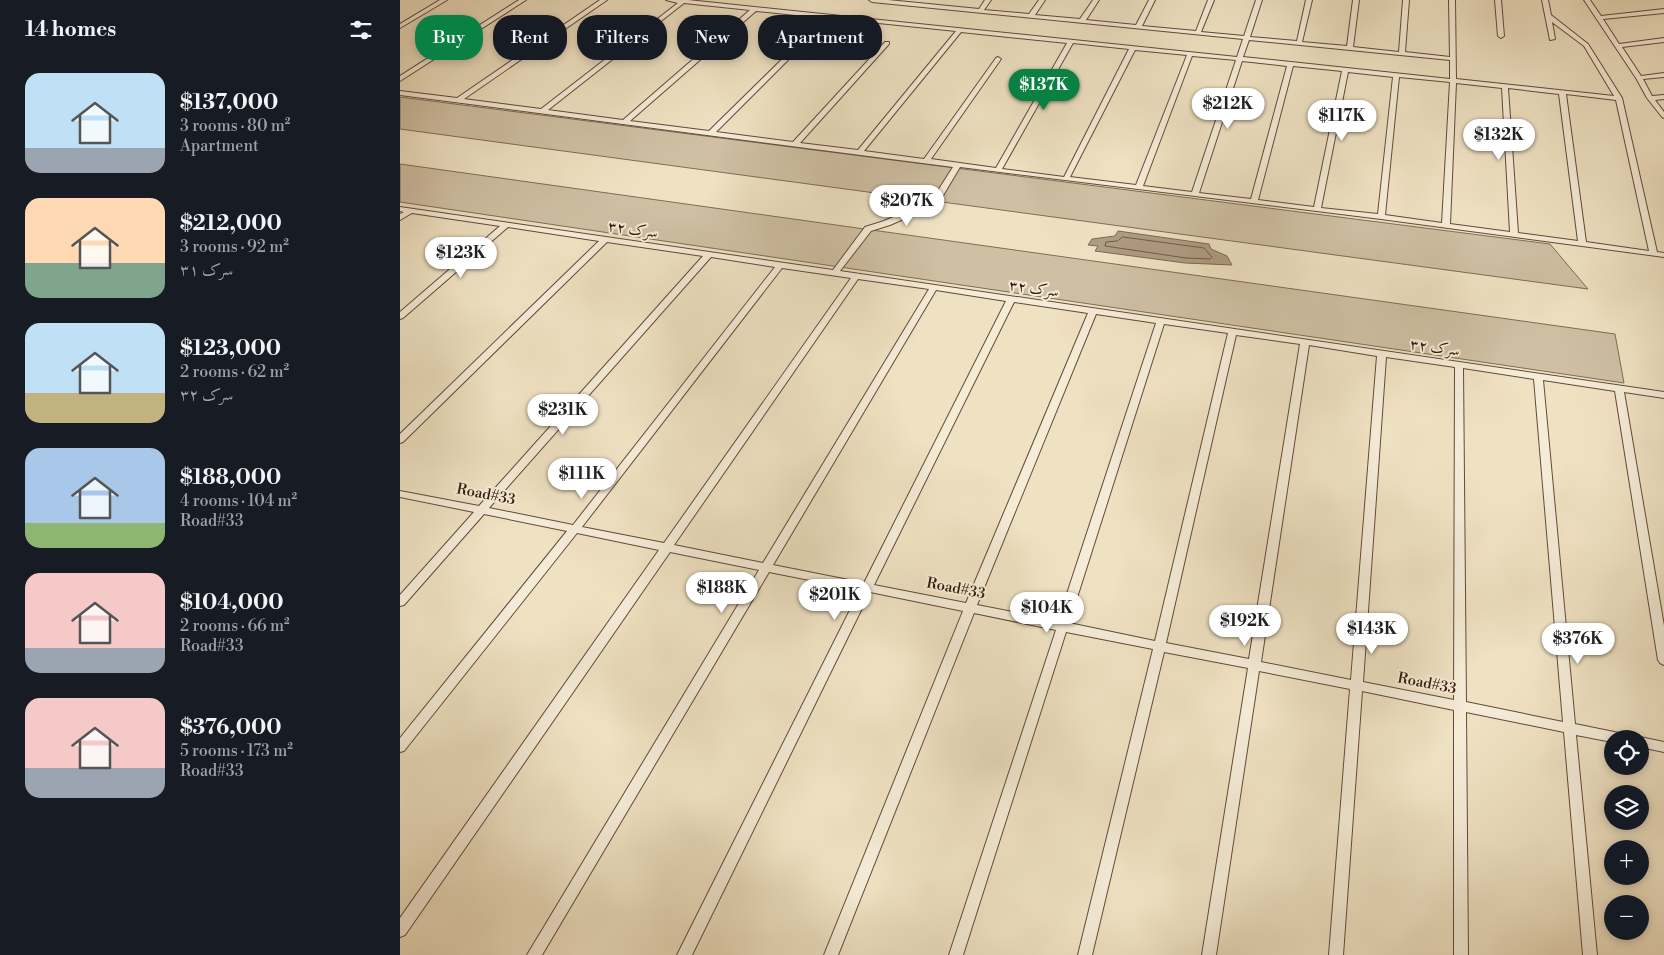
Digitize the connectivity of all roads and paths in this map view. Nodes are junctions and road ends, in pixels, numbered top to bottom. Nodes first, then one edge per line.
1 (444, 0) edge
2 (523, 0) edge
3 (604, 0) edge
4 (669, 0) edge
5 (872, 0) edge
6 (931, 0) edge
7 (988, 0) edge
8 (1042, 0) edge
9 (1096, 0) edge
10 (1152, 0) edge
11 (1211, 0) edge
12 (1258, 0) edge
13 (1309, 0) edge
14 (1356, 0) edge
15 (1406, 0) edge
16 (1452, 0) edge
17 (1498, 0) edge
18 (1545, 0) edge
19 (1587, 0) edge
20 (684, 1) edge
21 (926, 6) junction
22 (755, 9) junction
23 (980, 11) junction
24 (1664, 11) edge
25 (818, 15) edge
26 (1031, 16) junction
27 (1548, 16) junction
28 (1599, 18) junction
29 (882, 22) edge
30 (1082, 22) junction
31 (400, 26) edge
32 (1138, 27) junction
33 (960, 30) junction
34 (1198, 33) junction
35 (1501, 36) dead end
36 (1247, 38) junction
37 (1552, 39) dead end
38 (1664, 40) edge
39 (1071, 41) junction
40 (888, 43) dead end
41 (1299, 44) junction
42 (1618, 46) junction
43 (1133, 48) junction
44 (1350, 49) junction
45 (1190, 54) junction
46 (1402, 54) junction
47 (998, 59) dead end
48 (1240, 59) junction
49 (785, 60) edge
50 (1453, 60) junction
51 (1291, 64) junction
52 (1345, 70) junction
53 (1396, 75) junction
54 (1664, 75) edge
55 (1639, 78) junction
56 (400, 79) edge
57 (1454, 81) junction
58 (1505, 86) junction
59 (1562, 92) junction
60 (400, 93) edge
61 (1664, 97) edge
62 (1619, 98) junction
63 (1650, 98) junction
64 (457, 101) junction
65 (542, 112) junction
66 (1664, 116) edge
67 (625, 122) junction
68 (711, 133) junction
69 (795, 144) junction
70 (859, 152) junction
71 (926, 161) junction
72 (958, 165) junction
73 (998, 170) junction
74 (1066, 179) junction
75 (1139, 188) junction
76 (1195, 194) junction
77 (1254, 202) junction
78 (400, 209) edge
79 (1317, 209) junction
80 (411, 210) junction
81 (1381, 217) junction
82 (400, 218) edge
83 (507, 224) junction
84 (1446, 226) junction
85 (1514, 235) junction
86 (605, 239) junction
87 (1582, 244) junction
88 (709, 254) junction
89 (1654, 254) junction
90 (1664, 255) edge
91 (780, 265) junction
92 (835, 273) junction
93 (856, 276) junction
94 (934, 287) junction
95 (1011, 299) junction
96 (1093, 311) junction
97 (400, 316) edge
98 (1161, 321) junction
99 (1233, 331) junction
100 (1305, 342) junction
101 (1382, 353) junction
102 (1459, 365) junction
103 (1538, 376) junction
104 (1619, 388) junction
105 (1664, 395) edge
106 (400, 440) edge
107 (400, 494) edge
108 (481, 510) junction
109 (575, 529) junction
110 (668, 547) junction
111 (766, 567) junction
112 (866, 587) junction
113 (400, 602) edge
114 (970, 608) junction
115 (1064, 626) junction
116 (1160, 646) junction
117 (1664, 660) edge
118 (1255, 665) junction
119 (1357, 685) junction
120 (1461, 706) junction
121 (1570, 728) junction
122 (1604, 735) edge
123 (1649, 744) edge
124 (1664, 747) edge
125 (400, 748) edge
126 (400, 930) edge
127 (534, 955) edge
128 (684, 955) edge
129 (830, 955) edge
130 (956, 955) edge
131 (1084, 955) edge
132 (1209, 955) edge
133 (1336, 955) edge
134 (1461, 955) edge
135 (1590, 955) edge

1 - 31 street
2 - 56 street
3 - 64 street
4 - 20 street
5 - 21 street
6 - 21 street
7 - 23 street
8 - 26 street
9 - 30 street
10 - 32 street
11 - 34 street
12 - 36 street
13 - 41 street
14 - 44 street
15 - 46 street
16 - 50 street
17 - 35 street
18 - 27 street
19 - 28 street
20 - 22 street
20 - 65 street
21 - 23 street
22 - 25 street
22 - 67 street
23 - 26 street
24 - 28 street
26 - 30 street
27 - 37 street
27 - 62 street
28 - 42 street
29 - 33 street
30 - 32 street
32 - 34 street
33 - 39 street
33 - 70 street
34 - 36 street
36 - 41 street
36 - 48 street
38 - 42 street
39 - 43 street
39 - 73 street
40 - 69 street
41 - 44 street
42 - 55 street
43 - 45 street
43 - 74 street
44 - 46 street
45 - 48 street
45 - 75 street
46 - 50 street
47 - 71 street
48 - 51 street
48 - 76 street
49 - 68 street
50 - 57 street
51 - 52 street
51 - 77 street
52 - 53 street
52 - 79 street
53 - 57 street
53 - 81 street
54 - 55 street
55 - 63 street
57 - 58 street
57 - 84 street
58 - 59 street
58 - 85 street
59 - 62 street
59 - 87 street
60 - 64 street
61 - 63 street
62 - 89 street
63 - 66 street
64 - 65 street
65 - 67 street
67 - 68 street
68 - 69 street
69 - 70 street
70 - 71 street
71 - 72 street
72 - 73 street
72 - 92 street
73 - 74 street
74 - 75 street
75 - 76 street
76 - 77 street
77 - 79 street
78 - 80 street, سرک ۳۲
79 - 81 street
80 - 82 street
80 - 83 street, سرک ۳۲
81 - 84 street
83 - 86 street, سرک ۳۲
83 - 97 street
84 - 85 street
85 - 87 street
86 - 88 street, سرک ۳۲
86 - 106 street
87 - 89 street
88 - 91 street, سرک ۳۲
88 - 108 street
89 - 90 street
91 - 92 street, سرک ۳۲
91 - 109 street
92 - 93 street, سرک ۳۲
93 - 94 street, سرک ۳۲
93 - 110 street
94 - 95 street, سرک ۳۲
94 - 111 street
95 - 96 street, سرک ۳۲
95 - 112 street
96 - 98 street, سرک ۳۲
96 - 114 street
98 - 99 street, سرک ۳۲
98 - 115 street
99 - 100 street, سرک ۳۲
99 - 116 street
100 - 101 street, سرک ۳۲
100 - 118 street
101 - 102 street, سرک ۳۲
101 - 119 street
102 - 103 street, سرک ۳۲
102 - 120 street
103 - 104 street, سرک ۳۲
103 - 121 street
104 - 105 street, سرک ۳۲
104 - 117 street
107 - 108 street, Road#33
108 - 109 street, Road#33
108 - 113 street
109 - 110 street, Road#33
109 - 125 street
110 - 111 street, Road#33
110 - 126 street
111 - 112 street, Road#33
111 - 127 street
112 - 114 street, Road#33
112 - 128 street
114 - 115 street, Road#33
114 - 129 street
115 - 116 street, Road#33
115 - 130 street
116 - 118 street, Road#33
116 - 131 street
118 - 119 street, Road#33
118 - 132 street
119 - 120 street, Road#33
119 - 133 street
120 - 121 street, Road#33
120 - 134 street
121 - 122 street, Road#33
121 - 135 street
123 - 124 street

